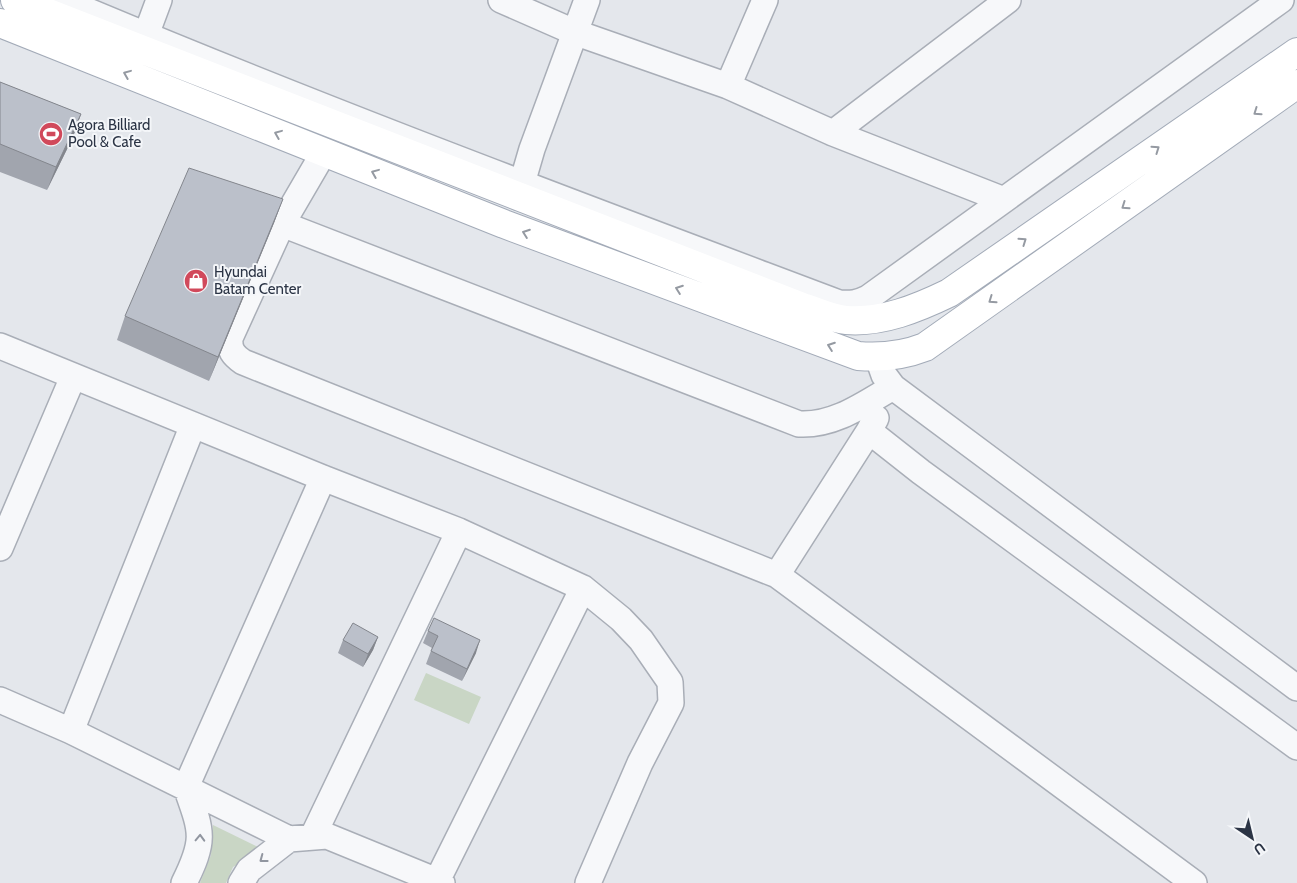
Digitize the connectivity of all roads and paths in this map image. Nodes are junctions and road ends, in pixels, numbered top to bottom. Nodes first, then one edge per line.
1 (15, 0) edge
2 (62, 0) edge
3 (160, 0) edge
4 (501, 0) edge
5 (587, 0) edge
6 (765, 0) edge
7 (1008, 0) edge
8 (1281, 0) edge
9 (0, 23) edge
10 (574, 32) junction
11 (146, 35) junction
12 (1297, 52) edge
13 (1297, 84) edge
14 (728, 86) junction
15 (833, 133) junction
16 (324, 152) junction
17 (520, 190) junction
18 (1004, 200) junction
19 (282, 224) junction
20 (0, 346) edge
21 (878, 358) junction
22 (73, 377) junction
23 (893, 387) junction
24 (192, 425) junction
25 (869, 431) junction
26 (323, 478) junction
27 (459, 531) junction
28 (0, 548) edge
29 (778, 576) junction
30 (583, 588) junction
31 (1297, 688) edge
32 (0, 700) edge
33 (71, 731) junction
34 (1297, 747) edge
35 (186, 787) junction
36 (301, 838) junction
37 (439, 882) edge
38 (184, 883) edge
39 (241, 883) edge
40 (588, 883) edge
41 (1194, 883) edge

1 - 17 main road
2 - 11 street
3 - 11 street
4 - 10 street
5 - 10 street
6 - 14 street
7 - 15 street
8 - 18 street
16 -> 9 main road
10 - 14 street
10 - 17 street
11 - 17 street
17 -> 12 main road
13 -> 21 main road
14 - 15 street
15 - 18 street
16 - 19 street
21 -> 16 main road
17 - 18 street
19 - 23 street
19 - 29 street
20 - 22 street
21 - 23 street
22 - 24 street
22 - 28 street
23 - 25 street
23 - 31 street
24 - 26 street
24 - 33 street
25 - 29 street
25 - 34 street
26 - 27 street
26 - 35 street
27 - 30 street
27 - 36 street
29 - 41 street
30 - 37 street
30 - 40 street
32 - 33 street
33 - 35 street
35 - 36 street
38 -> 35 street
36 - 37 street
36 -> 39 street

